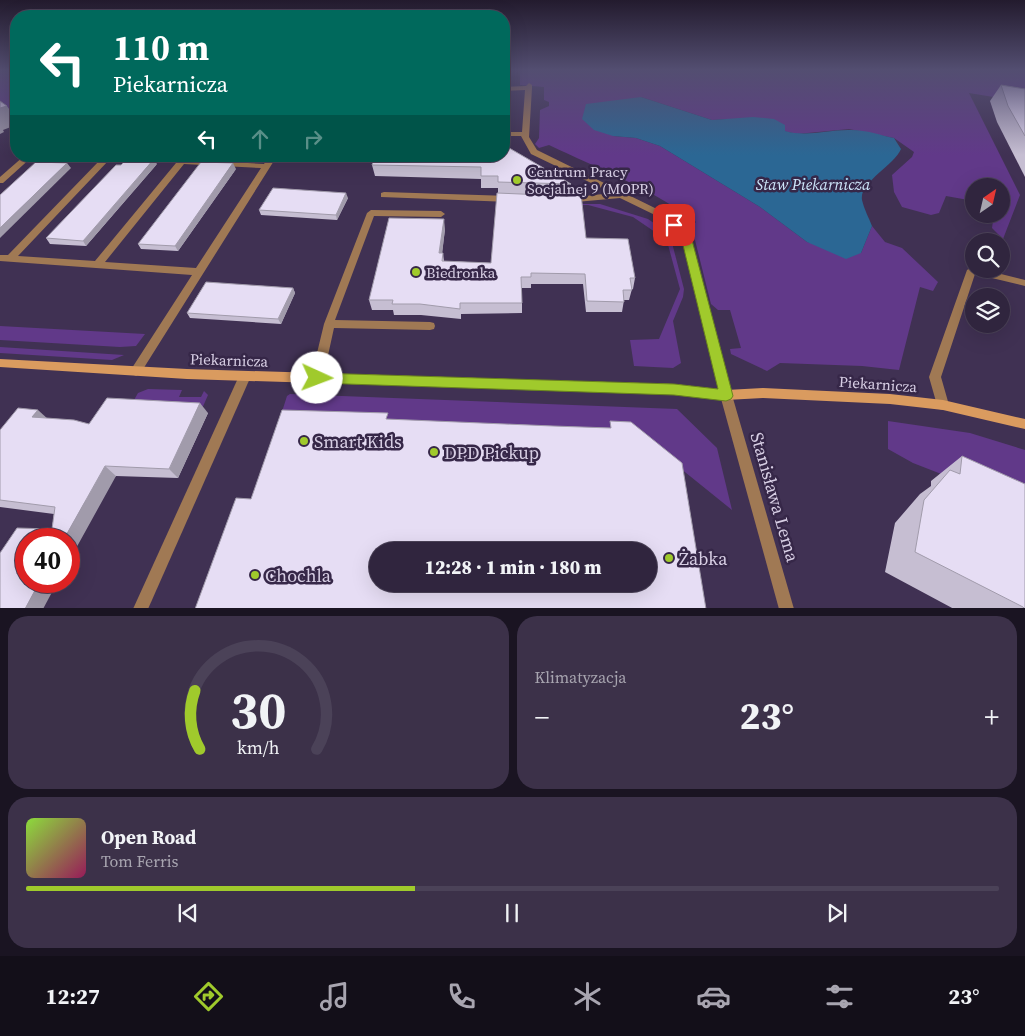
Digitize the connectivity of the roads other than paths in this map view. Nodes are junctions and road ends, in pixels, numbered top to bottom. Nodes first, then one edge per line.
1 (528, 98) edge
2 (510, 134) edge
3 (526, 134) junction
4 (22, 162) edge
5 (103, 162) edge
6 (182, 162) joint
7 (268, 162) edge
8 (266, 166) junction
9 (0, 181) edge
10 (384, 195) dead end
11 (620, 195) junction
12 (518, 199) edge
13 (556, 200) edge
14 (441, 214) dead end
15 (0, 258) edge
16 (10, 258) junction
17 (97, 265) junction
18 (199, 272) junction
19 (1025, 283) edge
20 (329, 324) junction
21 (430, 326) dead end
22 (2, 364) edge
23 (136, 371) junction
24 (245, 376) junction
25 (317, 378) junction
26 (726, 396) junction
27 (943, 405) junction
28 (1025, 424) edge
29 (140, 608) edge
30 (787, 608) edge

1 - 3 street
2 - 3 street
3 - 11 street
4 - 9 street
5 - 16 street
6 - 8 street
6 - 17 street
7 - 8 street
8 - 18 street
10 - 12 street
11 - 13 street
11 - 26 street
14 - 20 street
15 - 16 street
16 - 17 street
17 - 18 street
18 - 23 street
19 - 27 street
20 - 21 street
20 - 25 street
22 - 23 street, Piekarnicza
23 - 24 street, Piekarnicza
24 - 25 street, Piekarnicza
24 - 29 street
25 - 26 street, Piekarnicza
26 - 27 street, Piekarnicza
26 - 30 street, Stanisława Lema
27 - 28 street, Piekarnicza

